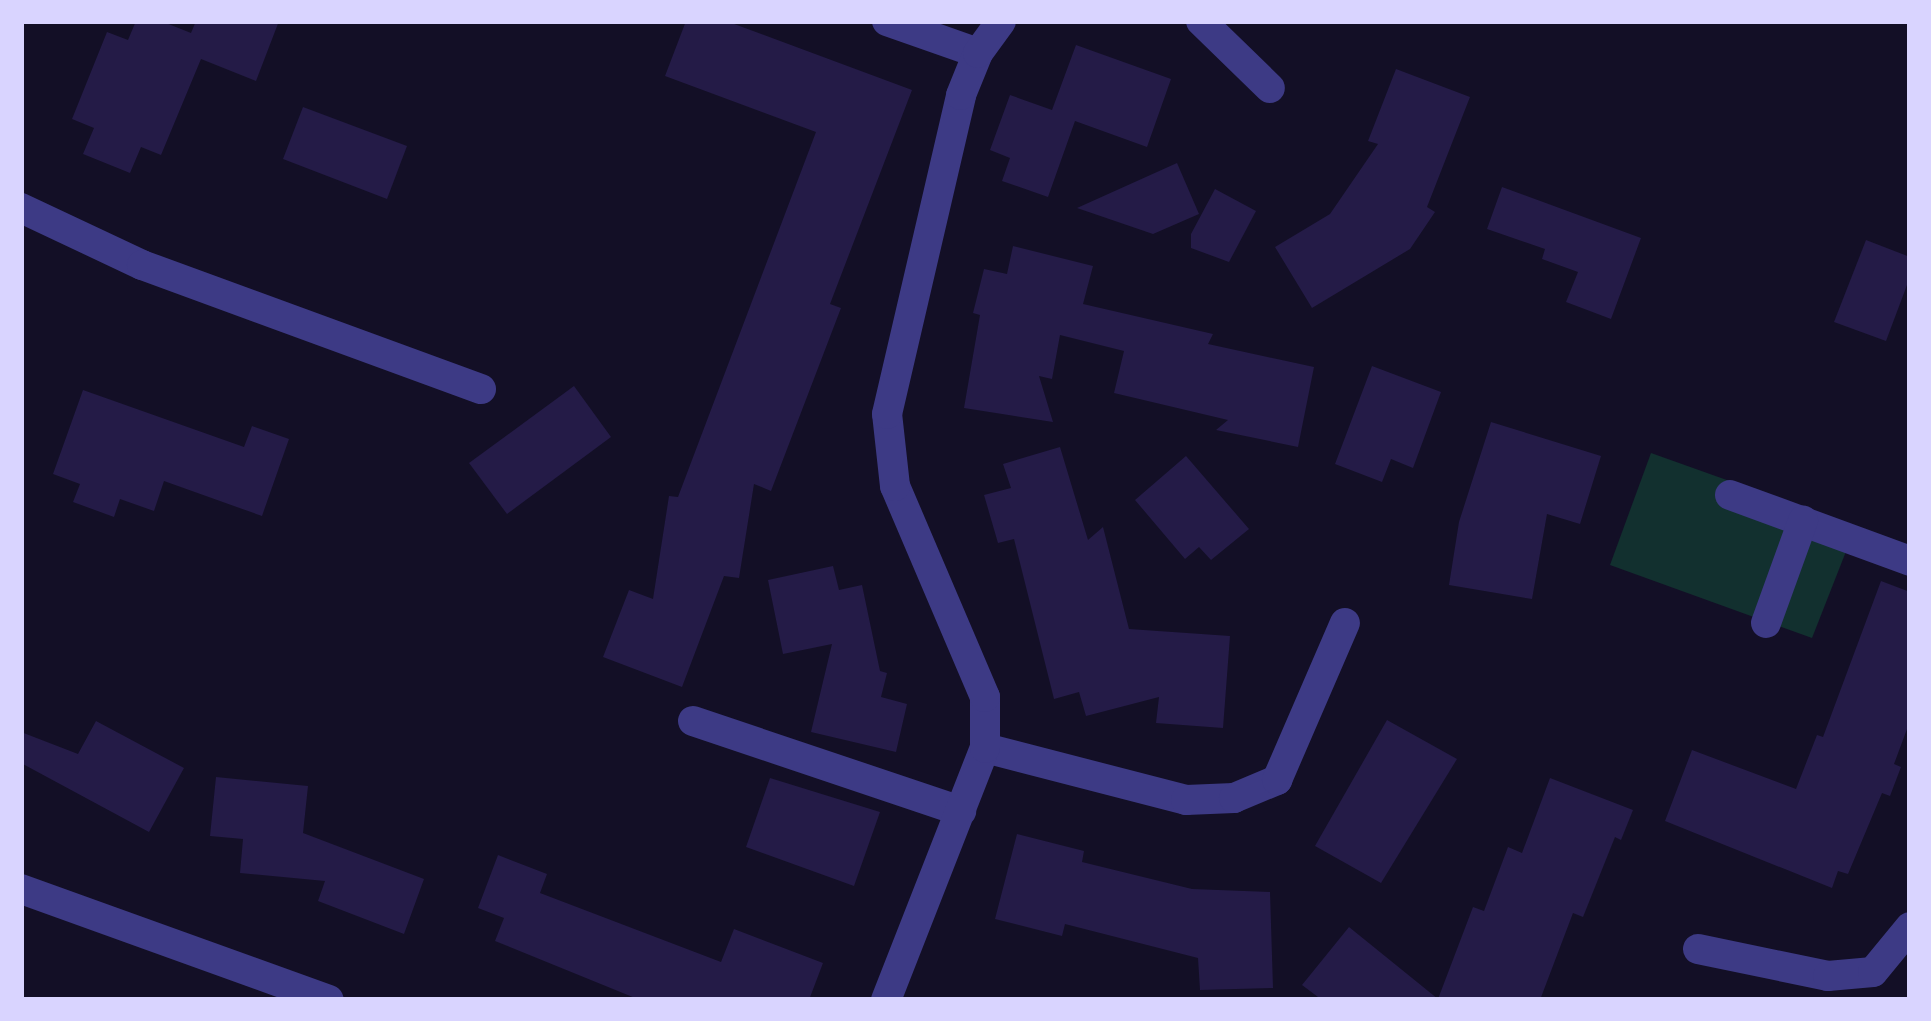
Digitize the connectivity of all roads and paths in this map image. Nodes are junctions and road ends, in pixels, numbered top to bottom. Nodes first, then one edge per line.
1 (887, 21) edge
2 (1001, 21) edge
3 (1202, 21) edge
4 (978, 52) junction
5 (1270, 88) dead end
6 (21, 208) edge
7 (481, 388) dead end
8 (1730, 495) dead end
9 (1803, 521) junction
10 (1910, 561) edge
11 (1346, 623) dead end
12 (1766, 623) dead end
13 (693, 721) dead end
14 (985, 748) junction
15 (961, 811) junction
16 (21, 889) edge
17 (1910, 927) edge
18 (1698, 949) dead end
19 (329, 1000) edge
20 (886, 1000) edge

1 - 4 street
2 - 4 street
3 - 5 street
4 - 14 street
6 - 7 street
8 - 9 street
9 - 10 street
9 - 12 street
11 - 14 street
13 - 15 street
14 - 15 street
15 - 20 street
16 - 19 street
17 - 18 street

